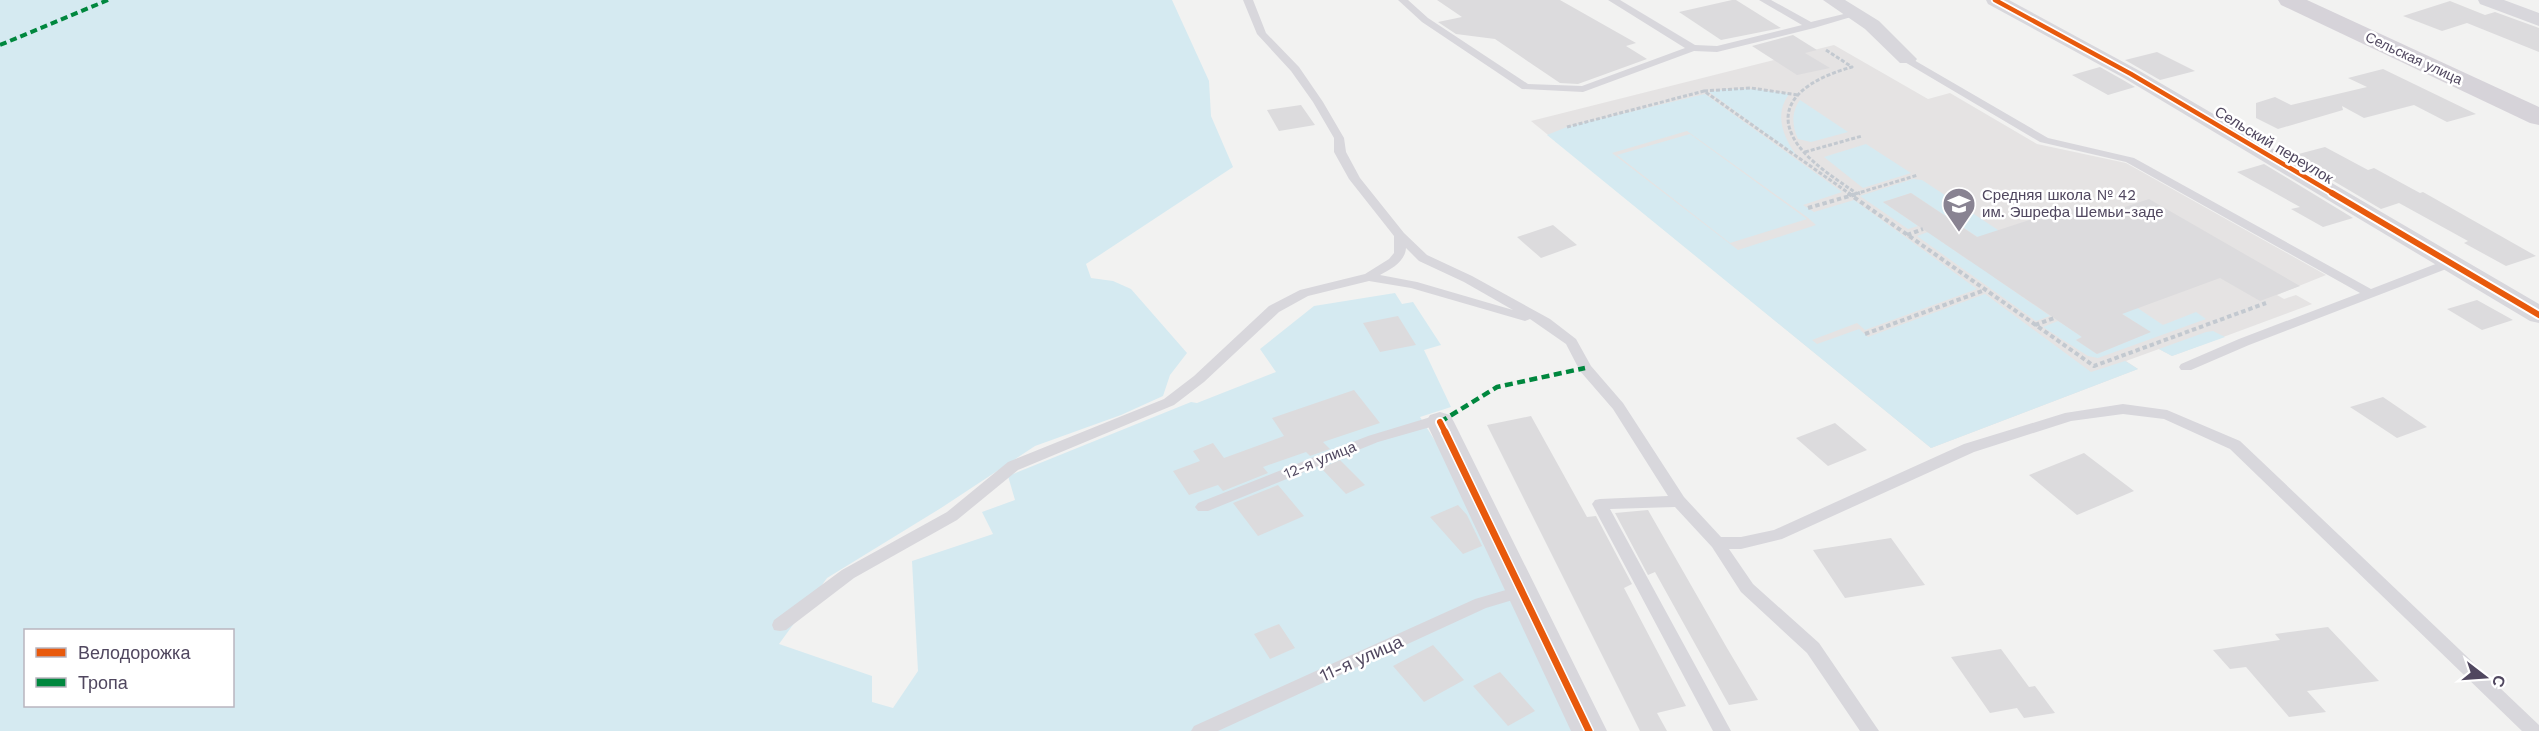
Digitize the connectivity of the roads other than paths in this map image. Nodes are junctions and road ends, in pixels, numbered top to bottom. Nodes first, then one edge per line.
1 (1248, 0) edge
2 (1403, 0) edge
3 (1613, 0) edge
4 (1764, 0) edge
5 (1832, 0) edge
6 (1995, 0) edge
7 (2289, 0) edge
8 (2487, 0) edge
9 (1856, 14) junction
10 (2539, 20) edge
11 (1810, 26) junction
12 (1693, 48) junction
13 (1907, 59) joint
14 (2539, 117) edge
15 (1400, 236) junction
16 (2450, 263) junction
17 (1369, 277) junction
18 (2370, 293) junction
19 (2539, 315) edge
20 (1545, 322) junction
21 (2186, 367) dead end
22 (1440, 422) joint
23 (1679, 501) junction
24 (1203, 507) dead end
25 (1717, 543) junction
26 (1523, 591) junction
27 (780, 625) dead end
28 (1200, 731) edge
29 (1589, 731) edge
30 (1722, 731) edge
31 (1870, 731) edge
32 (2534, 731) edge

1 - 15 lane
2 - 12 lane
3 - 12 lane
4 - 11 lane
5 - 9 street
6 - 16 street, Сельский переулок
7 - 14 main road, Сельская улица
8 - 10 street
9 - 11 lane
9 - 13 street
11 - 12 lane
13 - 18 lane
15 - 17 lane
15 - 20 lane
16 - 18 lane
16 - 19 street, Сельский переулок
17 - 20 lane
17 - 27 lane
18 - 21 lane
20 - 23 lane
22 - 24 lane, 12-я улица
22 - 26 street
23 - 25 lane
23 - 30 lane
25 - 31 lane
25 - 32 lane
26 - 28 lane, 11-я улица
26 - 29 street

